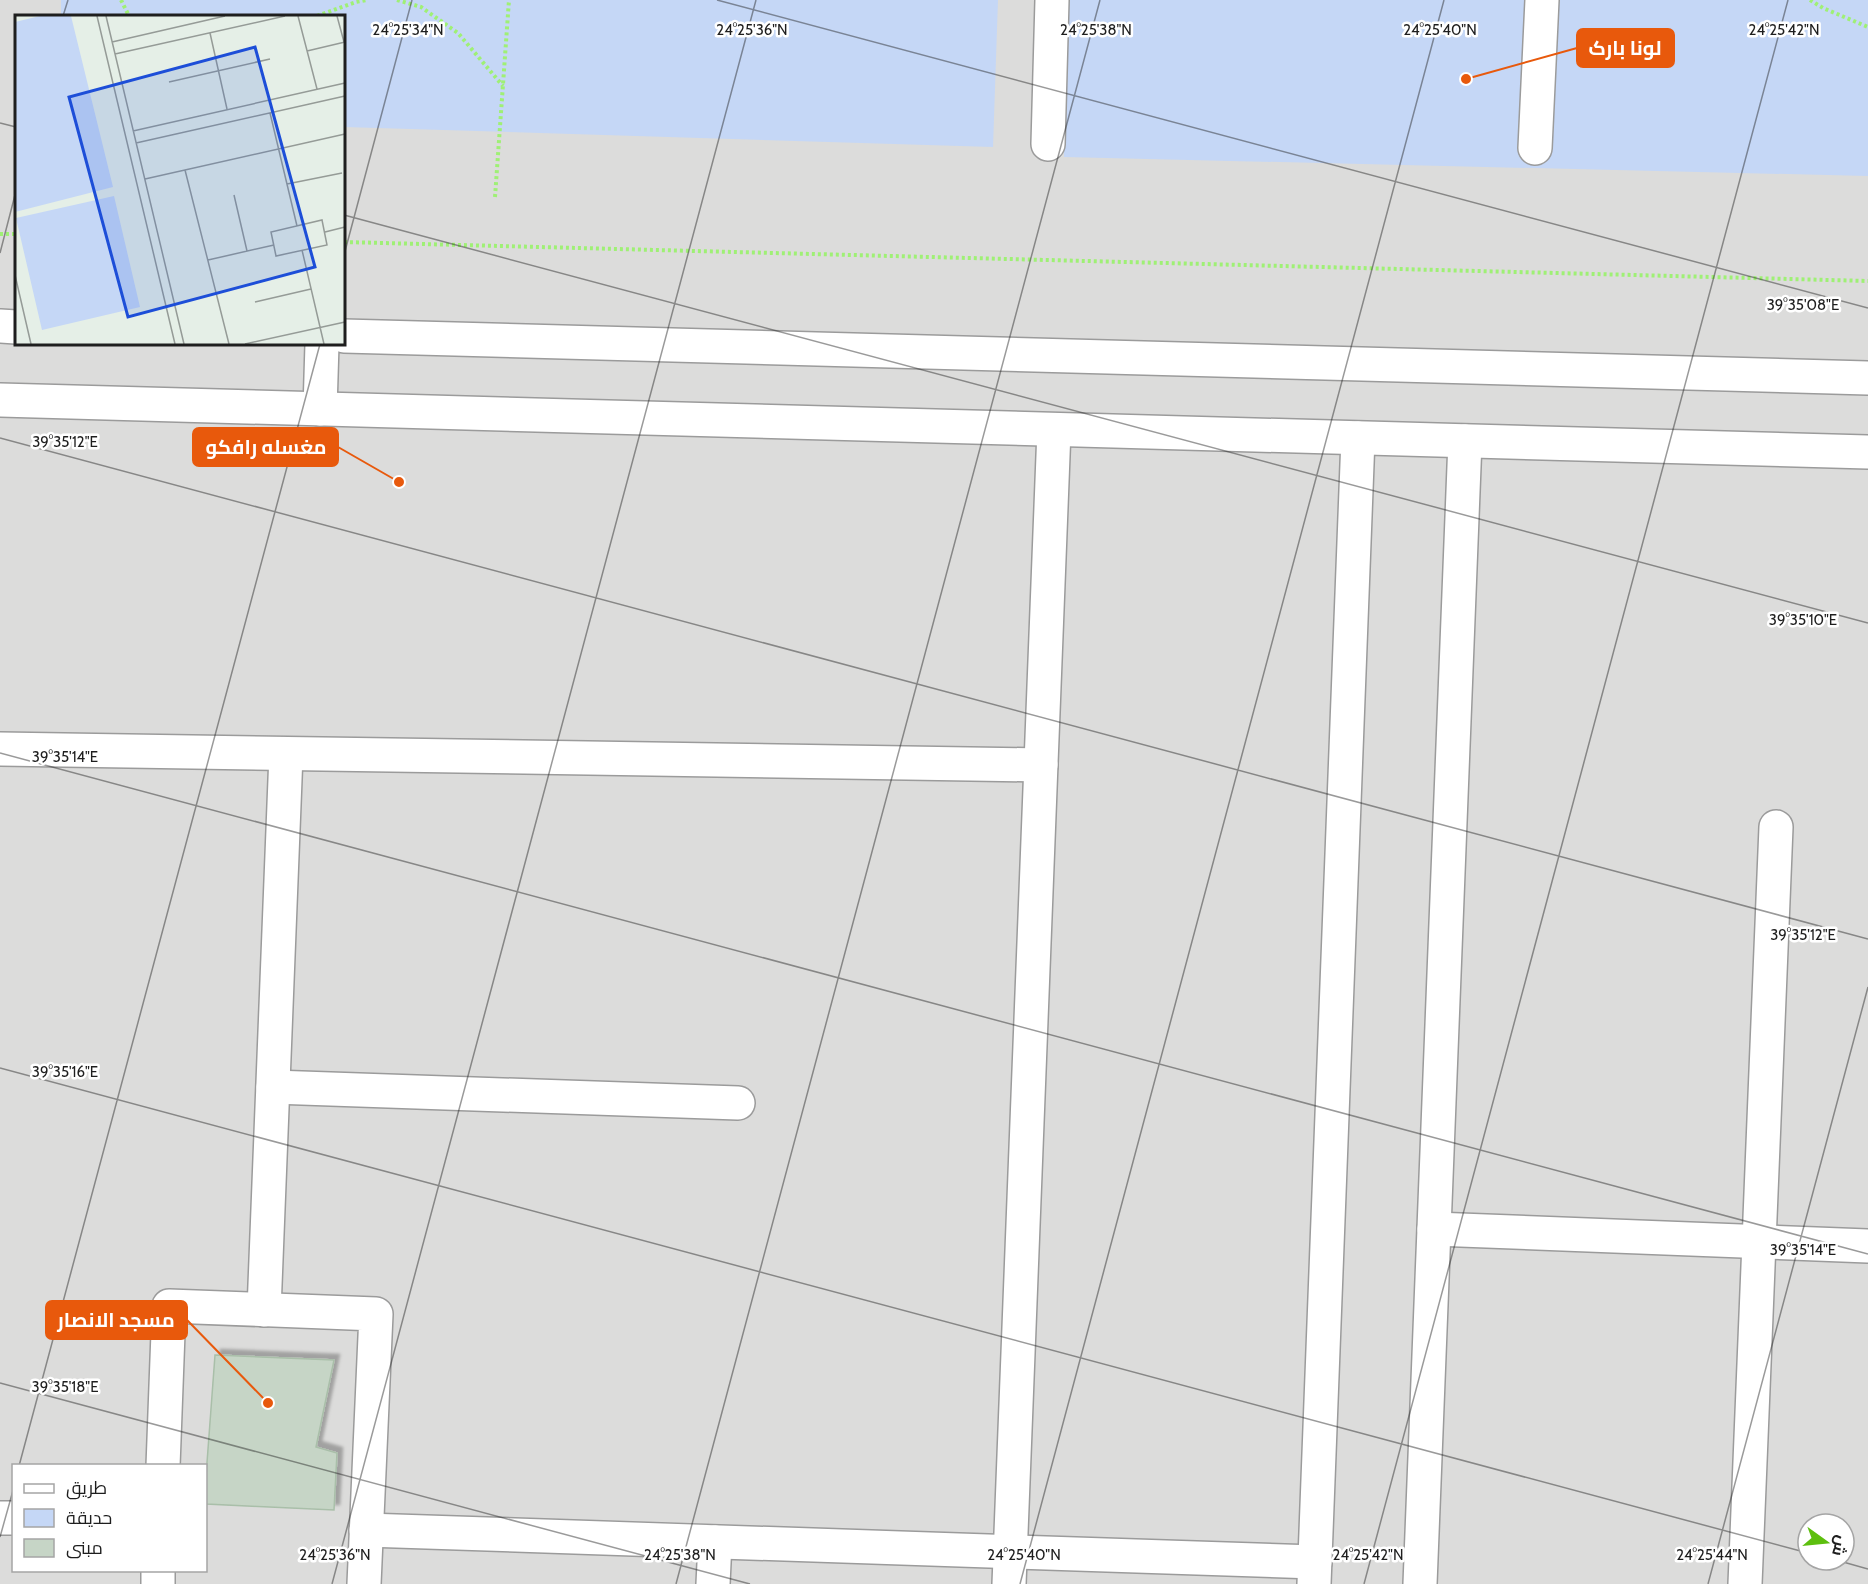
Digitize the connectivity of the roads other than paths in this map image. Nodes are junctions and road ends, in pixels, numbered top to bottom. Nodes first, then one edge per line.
1 (1052, 0) edge
2 (1542, 0) edge
3 (1048, 144) dead end
4 (1535, 148) dead end
5 (0, 326) edge
6 (15, 327) edge
7 (345, 336) edge
8 (322, 345) edge
9 (1868, 378) edge
10 (0, 400) edge
11 (320, 409) junction
12 (1054, 430) junction
13 (1358, 438) junction
14 (1466, 441) junction
15 (1868, 452) edge
16 (0, 749) edge
17 (286, 754) junction
18 (1041, 765) junction
19 (1776, 827) dead end
20 (273, 1087) junction
21 (738, 1103) dead end
22 (1434, 1229) junction
23 (1759, 1242) junction
24 (1868, 1246) edge
25 (264, 1310) junction
26 (163, 1464) edge
27 (366, 1530) junction
28 (715, 1542) junction
29 (1010, 1552) junction
30 (1315, 1573) edge
31 (364, 1584) edge
32 (713, 1584) edge
33 (1009, 1584) edge
34 (1420, 1584) edge
35 (1745, 1584) edge

1 - 3 street
2 - 4 street
5 - 6 street
7 - 9 street
8 - 11 street
10 - 11 street
11 - 12 street
12 - 13 street
12 - 18 street
13 - 14 street
13 - 30 street
14 - 15 street
14 - 22 street
16 - 17 street
17 - 18 street
17 - 20 street
18 - 29 street
19 - 23 street
20 - 21 street
20 - 25 street
22 - 23 street
22 - 34 street
23 - 24 street
23 - 35 street
25 - 26 street
25 - 27 street
27 - 28 street
27 - 31 street
28 - 29 street
28 - 32 street
29 - 30 street
29 - 33 street

